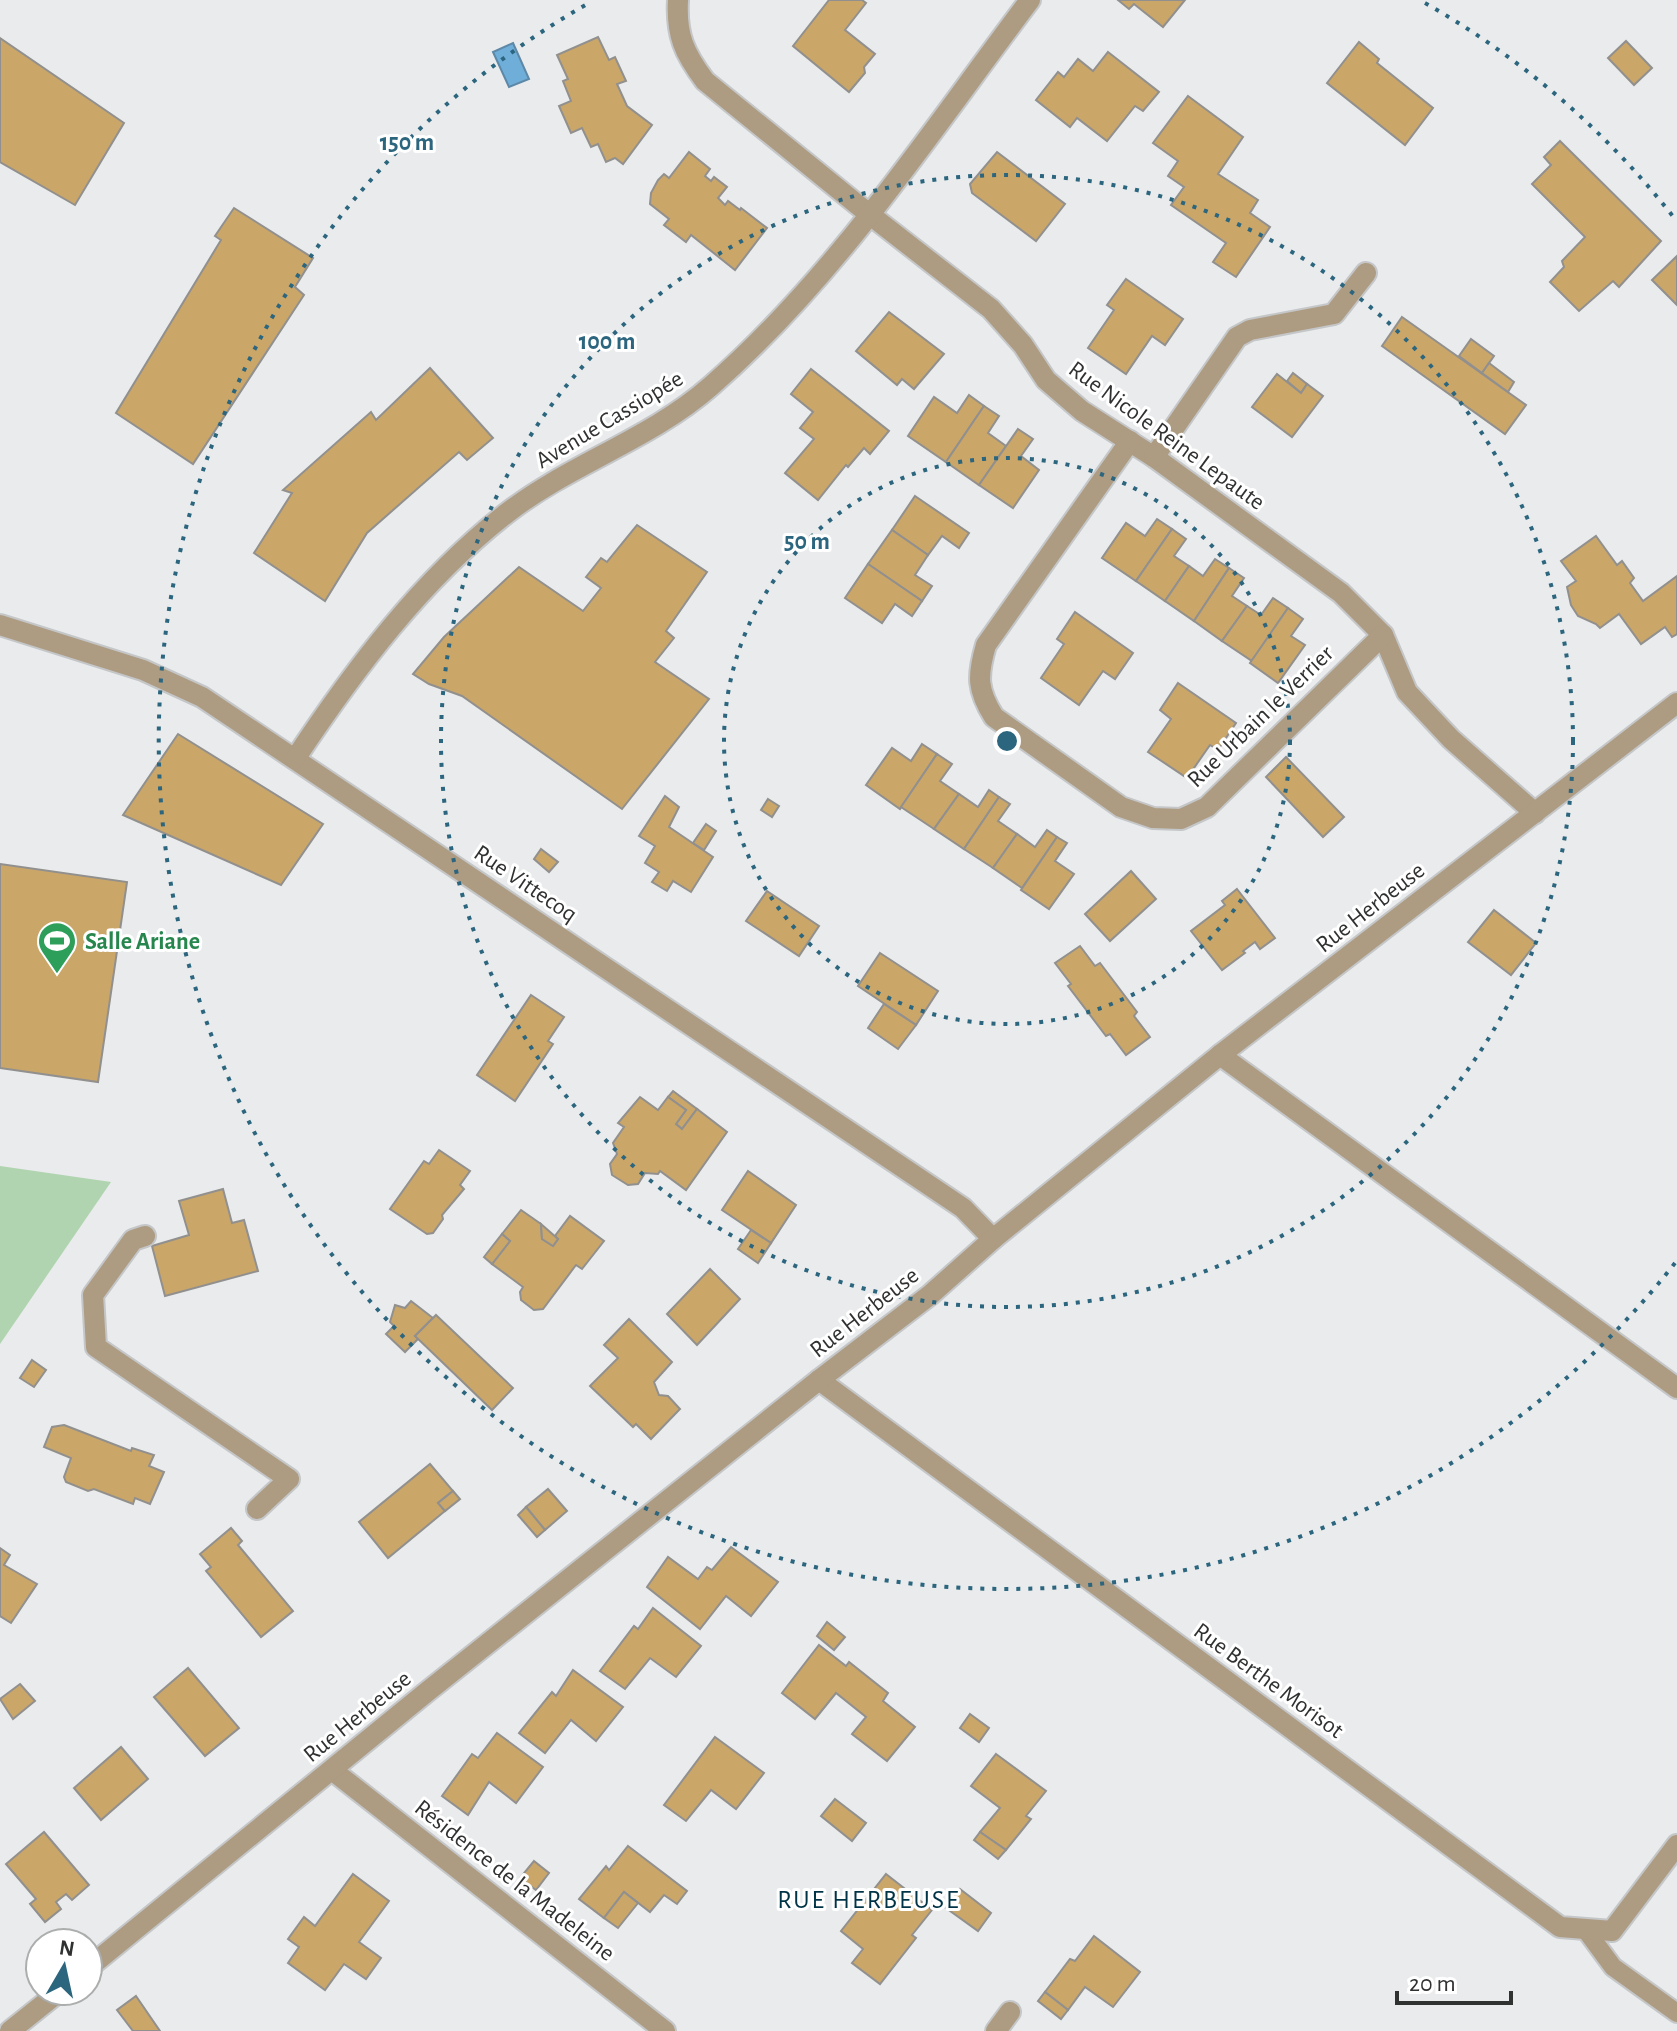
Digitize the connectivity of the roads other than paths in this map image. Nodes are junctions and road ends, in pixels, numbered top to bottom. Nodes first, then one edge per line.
1 (678, 0) edge
2 (1030, 0) edge
3 (869, 214) junction
4 (1366, 273) dead end
5 (1130, 441) junction
6 (1154, 457) junction
7 (0, 625) edge
8 (1383, 635) junction
9 (1677, 703) edge
10 (295, 759) junction
11 (1535, 813) junction
12 (1220, 1055) junction
13 (145, 1236) dead end
14 (993, 1239) junction
15 (819, 1380) junction
16 (1677, 1388) edge
17 (257, 1509) dead end
18 (332, 1770) junction
19 (1677, 1845) edge
20 (1585, 1929) junction
21 (104, 1955) edge
22 (40, 2007) edge
23 (1010, 2012) dead end
24 (1677, 2013) edge
25 (10, 2031) edge
26 (665, 2031) edge
27 (996, 2031) edge

1 - 3 street, Rue Nicole Reine Lepaute
2 - 3 street, Avenue Cassiopée
3 - 5 street, Rue Nicole Reine Lepaute
3 - 10 street, Avenue Cassiopée
4 - 6 street
5 - 6 street, Rue Nicole Reine Lepaute
5 - 8 street, Rue Urbain le Verrier
6 - 8 street, Rue Nicole Reine Lepaute
7 - 10 street, Rue Vittecoq
8 - 11 street, Rue Nicole Reine Lepaute
9 - 11 street, Rue Herbeuse
10 - 14 street, Rue Vittecoq
11 - 12 street, Rue Herbeuse
12 - 14 street, Rue Herbeuse
12 - 16 street
13 - 17 street
14 - 15 street, Rue Herbeuse
15 - 18 street, Rue Herbeuse
15 - 20 street, Rue Berthe Morisot
18 - 21 street, Rue Herbeuse
18 - 26 street, Résidence de la Madeleine
19 - 20 street, Rue Berthe Morisot
20 - 24 lane
22 - 25 street
23 - 27 street

